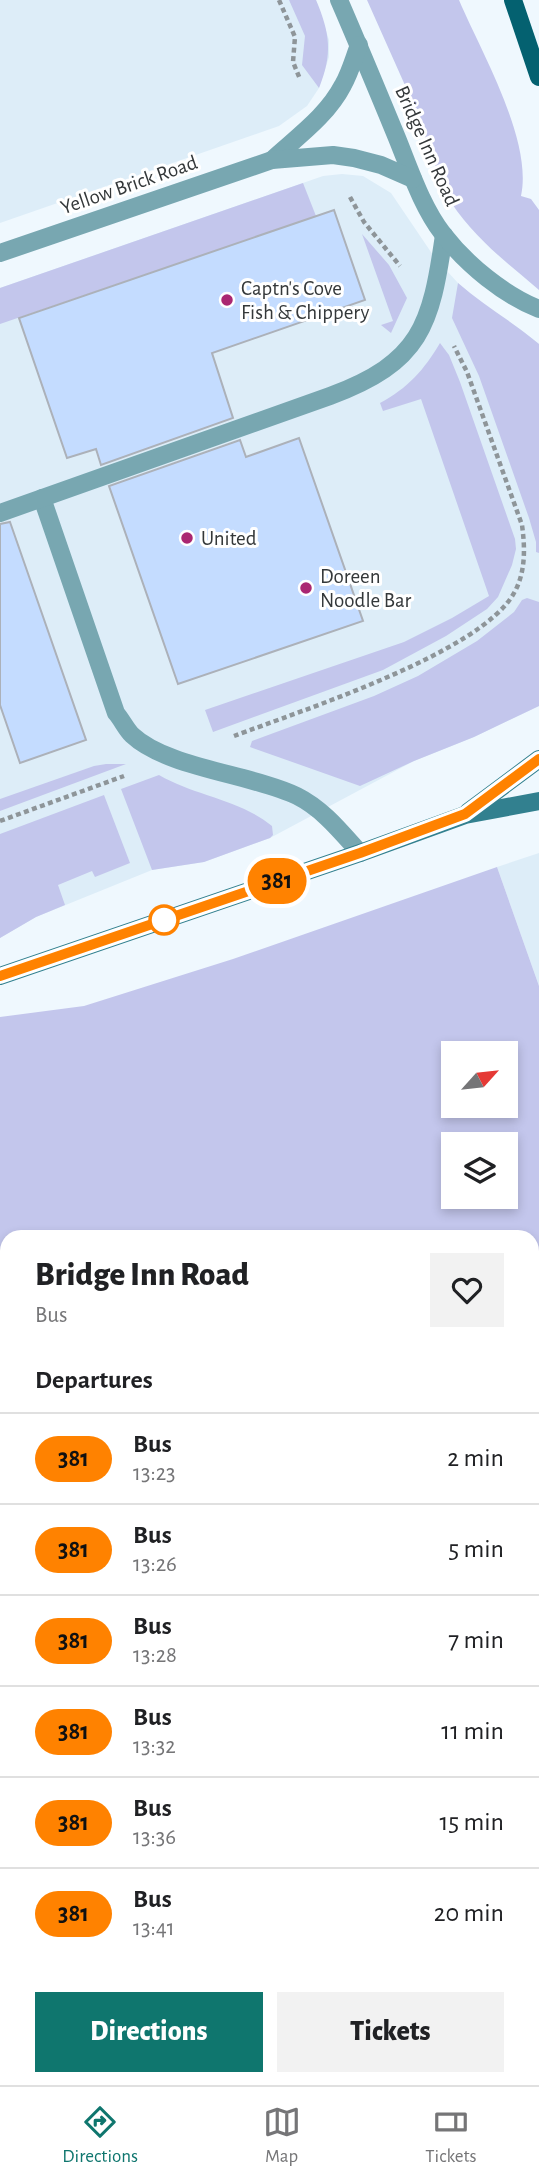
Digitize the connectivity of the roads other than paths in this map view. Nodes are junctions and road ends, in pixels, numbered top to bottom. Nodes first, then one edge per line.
1 (339, 0) edge
2 (513, 0) edge
3 (359, 45) junction
4 (539, 78) edge
5 (272, 160) junction
6 (413, 179) junction
7 (444, 235) junction
8 (0, 253) edge
9 (539, 309) edge
10 (42, 498) junction
11 (0, 513) edge
12 (539, 760) edge
13 (539, 801) edge
14 (465, 814) junction
15 (360, 853) junction
16 (0, 976) edge

1 - 3 street, Bridge Inn Road
2 - 4 main road
3 - 5 street, Yellow Brick Road
3 - 6 street, Bridge Inn Road
5 - 6 street, Yellow Brick Road
5 - 8 street, Yellow Brick Road
6 - 7 street, Bridge Inn Road
7 - 9 street, Bridge Inn Road
7 - 10 street
10 - 11 street
10 - 15 street
12 - 14 main road
13 - 14 main road
14 - 15 main road
15 - 16 main road

